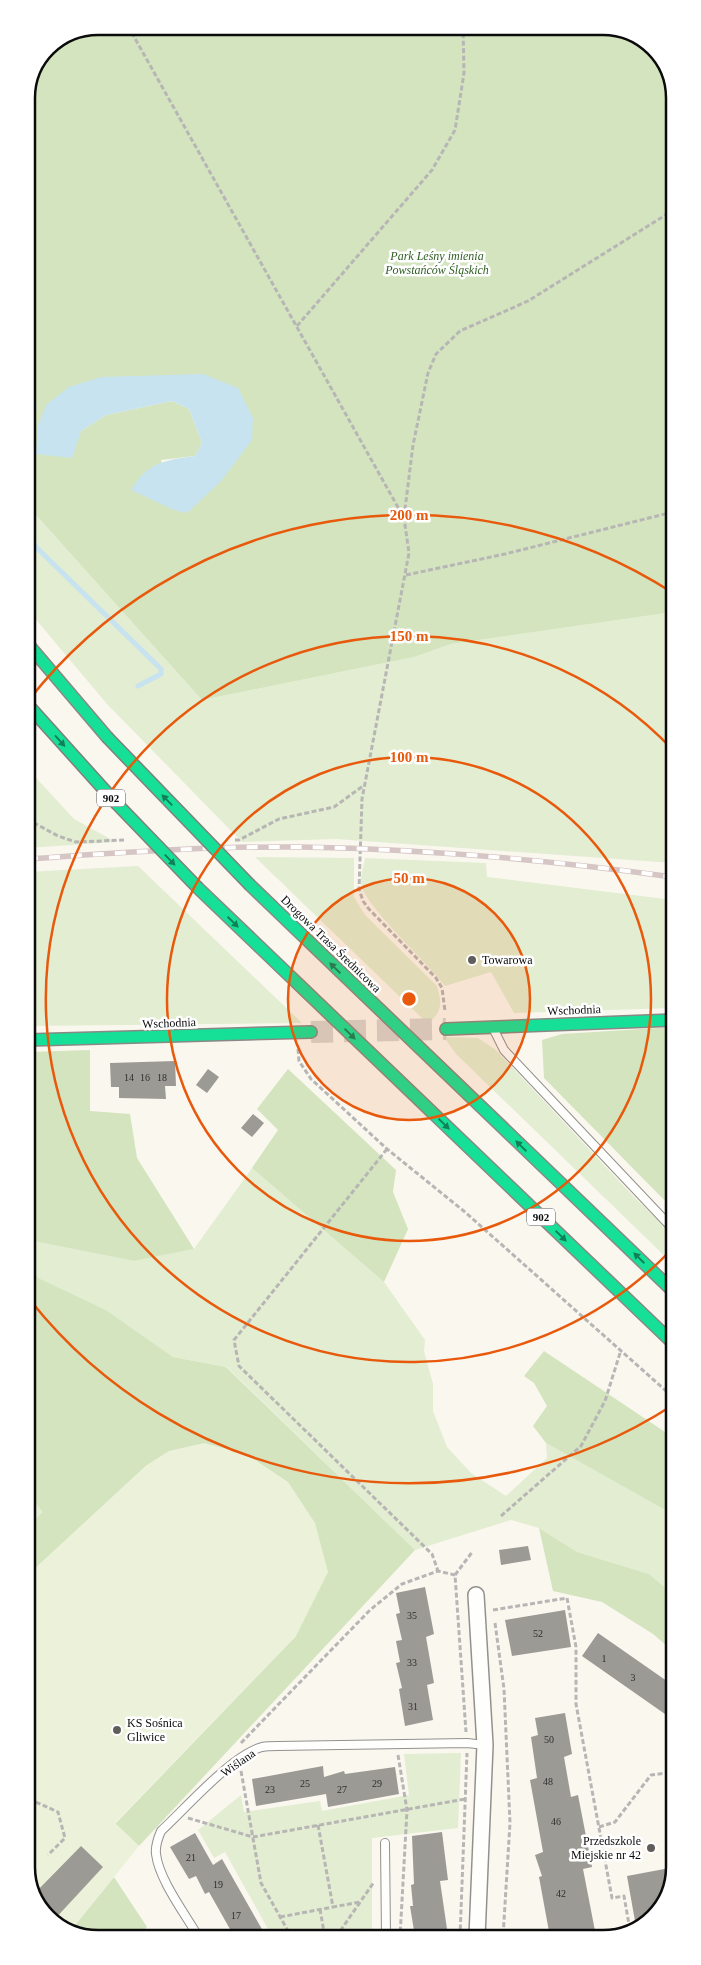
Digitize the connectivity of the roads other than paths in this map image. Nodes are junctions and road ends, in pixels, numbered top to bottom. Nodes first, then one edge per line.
1 (35, 653) edge
2 (35, 713) edge
3 (666, 1020) edge
4 (494, 1028) junction
5 (446, 1029) tunnel mouth
6 (311, 1032) tunnel mouth
7 (35, 1040) edge
8 (666, 1222) edge
9 (666, 1284) edge
10 (666, 1336) edge
11 (476, 1595) dead end
12 (485, 1745) junction
13 (385, 1843) dead end
14 (194, 1930) edge
15 (386, 1930) edge
16 (477, 1930) edge

9 -> 1 main road, Drogowa Trasa Średnicowa, bridge
2 -> 10 main road, 902, bridge
3 - 4 main road, Wschodnia
4 - 5 main road, Wschodnia
4 - 8 lane
6 - 7 main road, Wschodnia
11 - 12 street
12 - 14 lane, Wiślana
12 - 16 street
13 - 15 lane

